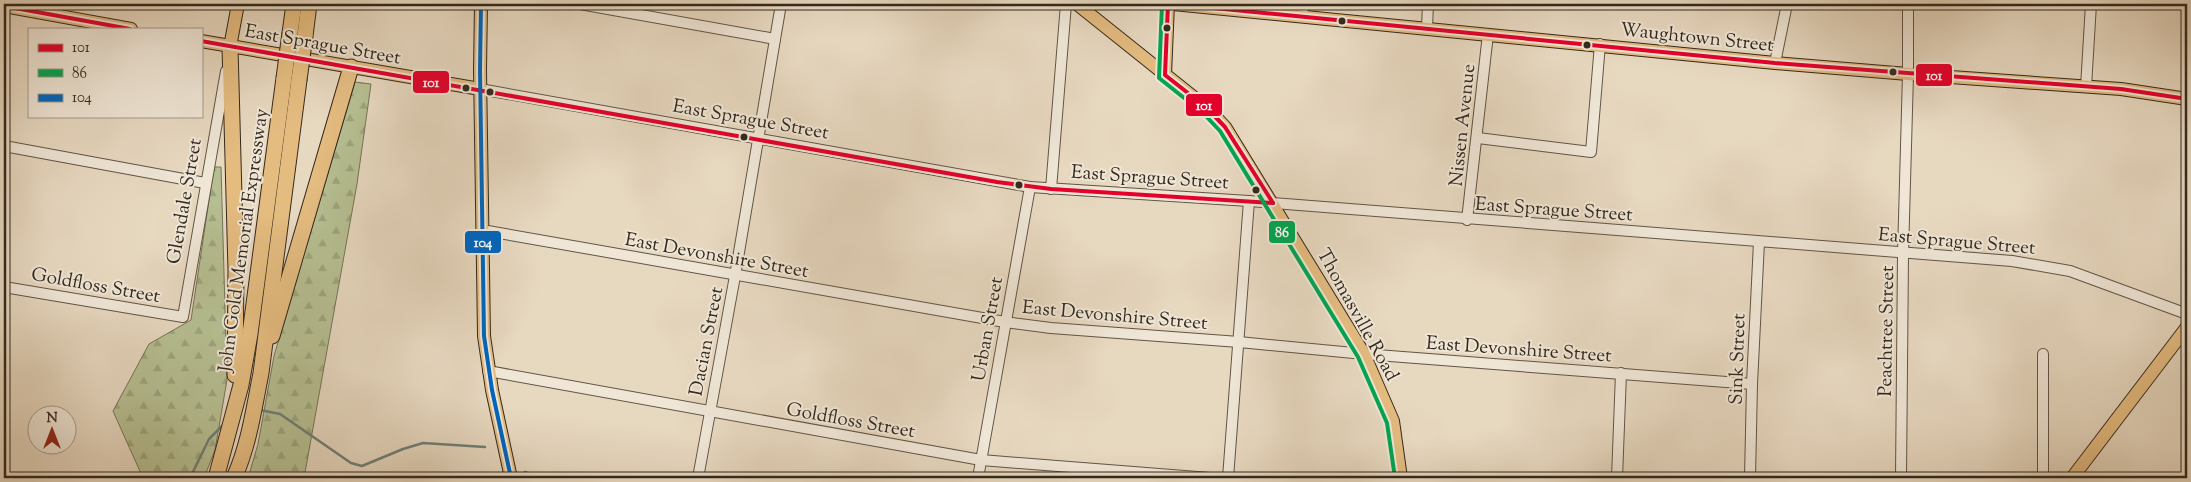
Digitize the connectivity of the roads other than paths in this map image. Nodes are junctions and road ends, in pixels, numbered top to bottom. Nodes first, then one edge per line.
1 (238, 4) edge
2 (294, 4) edge
3 (309, 4) edge
4 (481, 4) edge
5 (580, 4) edge
6 (781, 4) edge
7 (1066, 4) edge
8 (1077, 4) edge
9 (1168, 4) edge
10 (1173, 4) edge
11 (1302, 4) edge
12 (1428, 4) edge
13 (1787, 4) edge
14 (1908, 4) edge
15 (2091, 4) edge
16 (4, 6) edge
17 (1303, 17) junction
18 (125, 28) edge
19 (1427, 28) junction
20 (298, 34) junction
21 (1488, 34) junction
22 (775, 39) junction
23 (202, 42) edge
24 (1600, 44) junction
25 (230, 47) junction
26 (1774, 62) junction
27 (351, 66) junction
28 (1908, 74) junction
29 (1165, 75) junction
30 (292, 79) junction
31 (2086, 86) junction
32 (480, 89) junction
33 (2187, 100) edge
34 (757, 138) junction
35 (1478, 138) junction
36 (4, 146) edge
37 (205, 182) junction
38 (1030, 187) junction
39 (1051, 189) junction
40 (1249, 201) junction
41 (1273, 203) junction
42 (1468, 220) junction
43 (482, 230) junction
44 (1759, 242) junction
45 (1904, 254) junction
46 (735, 276) junction
47 (4, 286) edge
48 (2187, 314) edge
49 (183, 317) joint
50 (1005, 322) junction
51 (2187, 327) edge
52 (1239, 342) junction
53 (1364, 354) junction
54 (2043, 354) dead end
55 (488, 371) junction
56 (261, 373) junction
57 (1621, 373) junction
58 (1752, 384) junction
59 (238, 386) junction
60 (710, 411) junction
61 (981, 460) junction
62 (216, 478) edge
63 (234, 478) edge
64 (511, 478) edge
65 (698, 478) edge
66 (978, 478) edge
67 (1210, 478) edge
68 (1228, 478) edge
69 (1401, 478) edge
70 (1617, 478) edge
71 (1750, 478) edge
72 (1901, 478) edge
73 (2043, 478) edge
74 (2073, 478) edge

1 - 25 main road, Glendale Street
2 - 20 highway, John Gold Memorial Expressway
3 - 20 highway, John Gold Memorial Expressway
4 - 32 main road
5 - 22 street
6 - 22 street, Dacian Street
7 - 39 street
8 - 29 main road, Thomasville Road
9 - 29 main road
10 - 17 main road, Waughtown Street
11 - 17 street
12 - 19 street
13 - 26 street
14 - 28 street, Peachtree Street
15 - 31 street
16 - 18 main road
17 - 19 main road, Waughtown Street
19 - 21 main road, Waughtown Street
20 - 30 highway, John Gold Memorial Expressway, bridge
21 - 24 main road, Waughtown Street
21 - 35 street, Nissen Avenue
22 - 34 street, Dacian Street
23 - 25 main road, East Sprague Street
24 - 26 main road, Waughtown Street
24 - 35 street
25 - 27 main road, East Sprague Street
25 - 37 street, Glendale Street
25 - 59 highway
26 - 28 main road, Waughtown Street
27 - 32 main road, East Sprague Street
27 - 56 highway
28 - 31 main road, Waughtown Street
28 - 45 street, Peachtree Street
29 - 41 main road, Thomasville Road
30 - 56 highway, John Gold Memorial Expressway
30 - 59 highway, John Gold Memorial Expressway
31 - 33 main road, Waughtown Street
32 - 34 street, East Sprague Street
32 - 43 main road
34 - 38 street, East Sprague Street
34 - 46 street, Dacian Street
35 - 42 street, Nissen Avenue
36 - 37 street
37 - 49 street, Glendale Street
38 - 39 street, East Sprague Street
38 - 50 street, Urban Street
39 - 40 street, East Sprague Street
40 - 41 street, East Sprague Street
40 - 52 street
41 - 42 street, East Sprague Street
41 - 53 main road, Thomasville Road
42 - 44 street, East Sprague Street
43 - 46 street, East Devonshire Street
43 - 55 main road
44 - 45 street, East Sprague Street
44 - 58 street, Sink Street
45 - 48 street, East Sprague Street
45 - 72 street, Peachtree Street
46 - 50 street, East Devonshire Street
46 - 60 street, Dacian Street
47 - 49 street, Goldfloss Street
50 - 52 street, East Devonshire Street
50 - 61 street, Urban Street
51 - 74 main road
52 - 53 street, East Devonshire Street
52 - 68 street
53 - 57 street, East Devonshire Street
53 - 69 main road, Thomasville Road
54 - 73 street
55 - 60 street, Goldfloss Street
55 - 64 main road
56 - 63 highway, John Gold Memorial Expressway
57 - 58 street, East Devonshire Street
57 - 70 street
58 - 71 street, Sink Street
59 - 62 highway
60 - 61 street, Goldfloss Street
60 - 65 street, Dacian Street
61 - 66 street, Urban Street
61 - 67 street, Goldfloss Street

